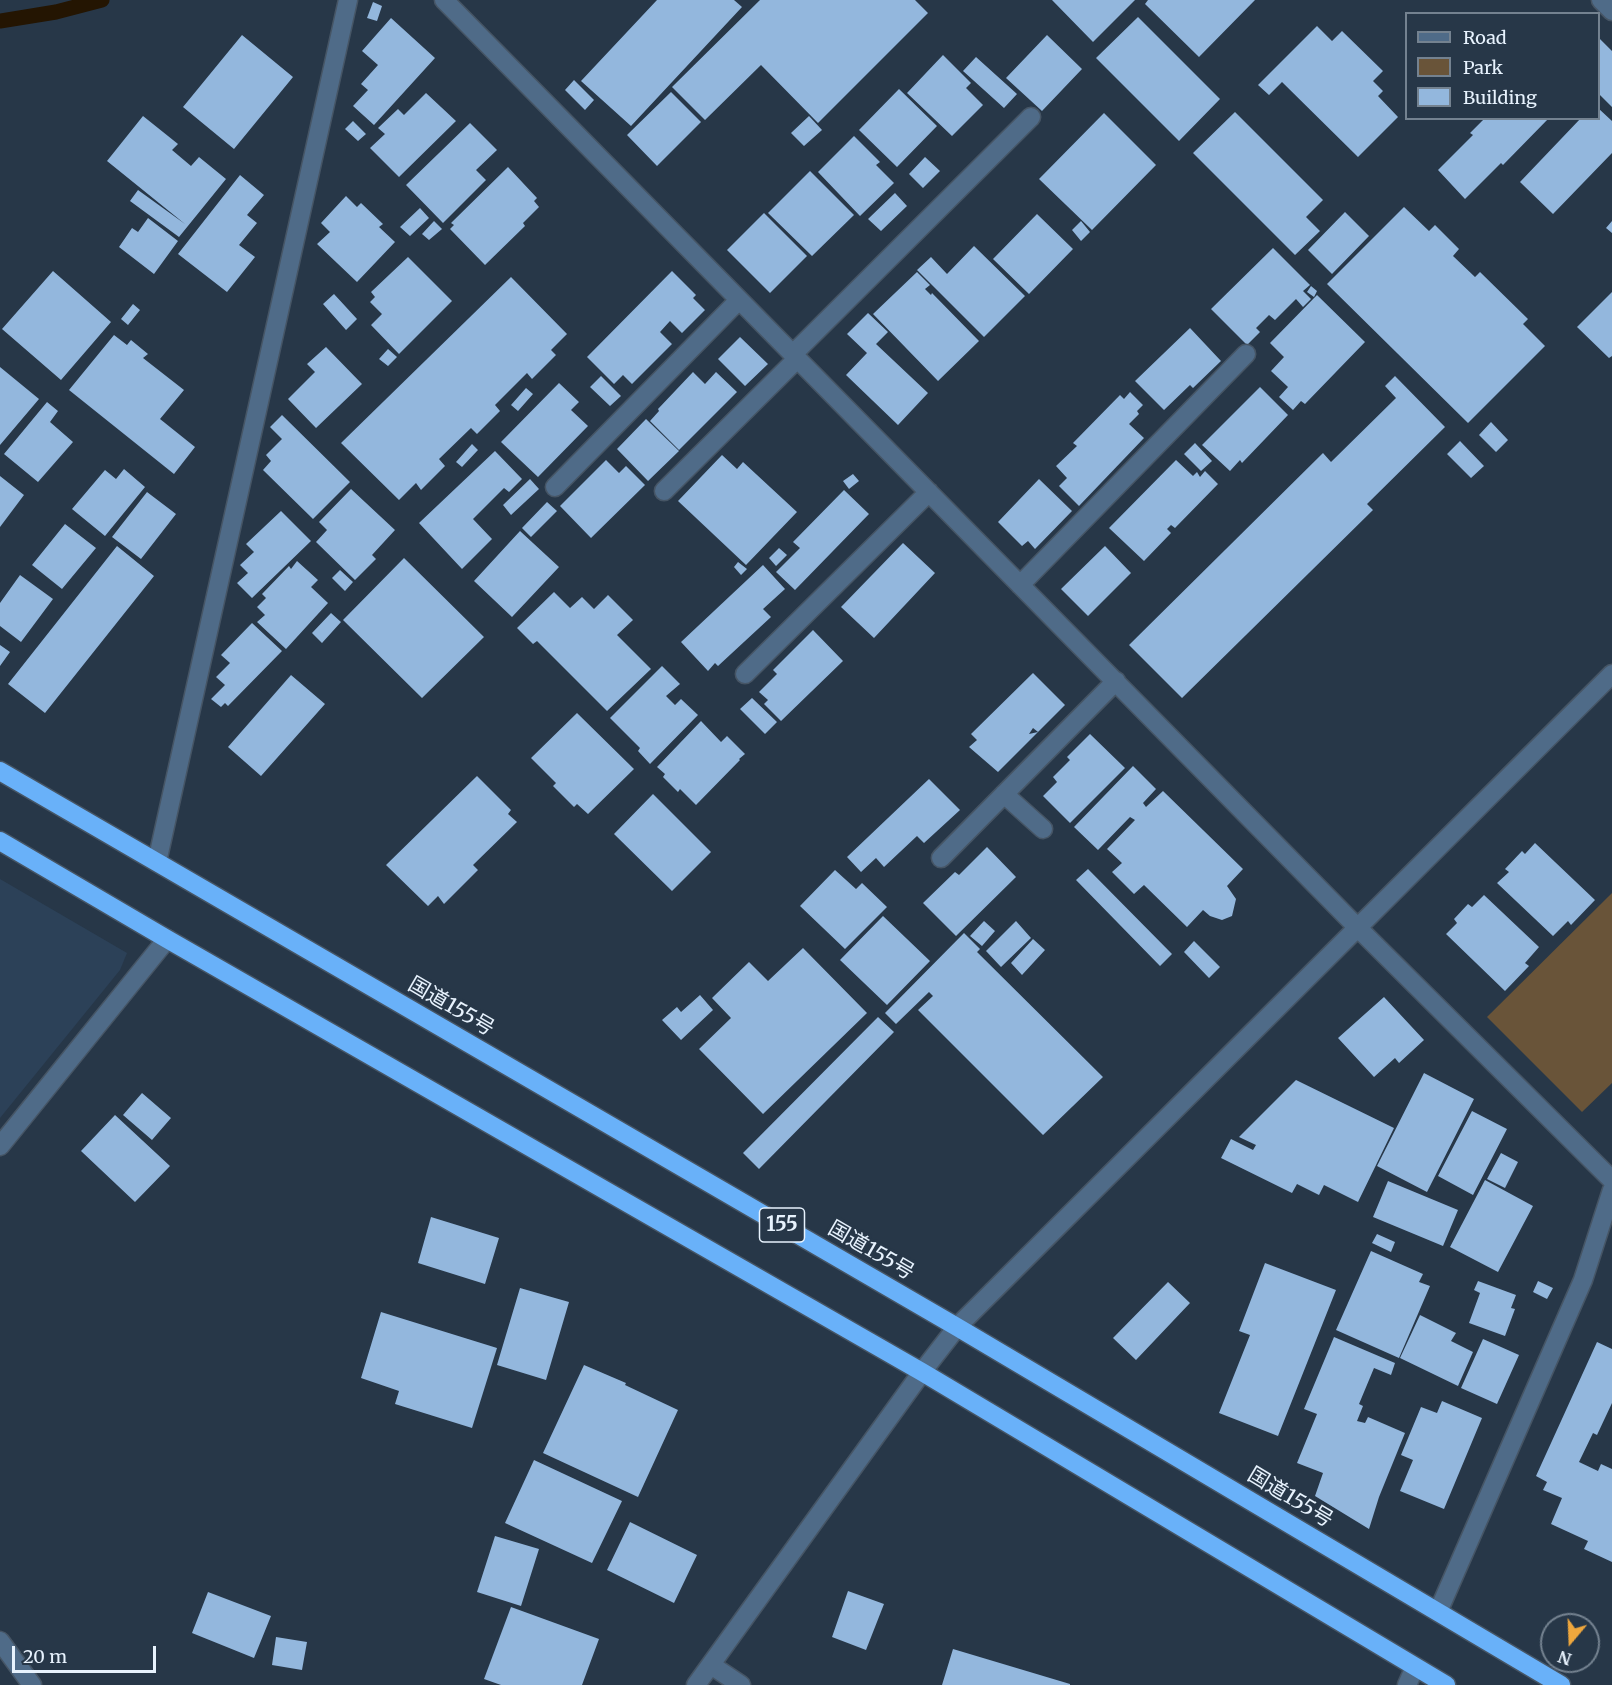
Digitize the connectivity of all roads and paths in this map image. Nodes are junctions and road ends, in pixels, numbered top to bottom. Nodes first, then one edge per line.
1 (348, 0) edge
2 (444, 0) edge
3 (1601, 0) edge
4 (1612, 11) edge
5 (1031, 117) dead end
6 (739, 300) junction
7 (1246, 354) dead end
8 (795, 356) junction
9 (555, 488) dead end
10 (664, 491) dead end
11 (929, 492) junction
12 (1020, 585) junction
13 (745, 674) dead end
14 (1612, 674) edge
15 (1116, 681) junction
16 (0, 771) edge
17 (1004, 794) junction
18 (1043, 829) dead end
19 (0, 841) edge
20 (941, 858) dead end
21 (157, 862) junction
22 (1358, 927) junction
23 (166, 939) junction
24 (0, 1146) edge
25 (1612, 1180) edge
26 (1612, 1190) edge
27 (957, 1327) junction
28 (922, 1372) junction
29 (1437, 1612) junction
30 (0, 1641) edge
31 (711, 1665) junction
32 (1415, 1667) junction
33 (32, 1685) edge
34 (696, 1685) edge
35 (741, 1685) edge
36 (1407, 1685) edge
37 (1446, 1685) edge
38 (1561, 1685) edge

1 - 21 street
2 - 6 street
3 - 4 street
5 - 8 street
6 - 8 street
6 - 9 street
7 - 12 street
8 - 10 street
8 - 11 street
11 - 12 street
11 - 13 street
12 - 15 street
14 - 22 street
15 - 17 street
15 - 22 street
16 - 21 highway, 国道155号 / 155
17 - 18 street
17 - 20 street
19 - 23 highway
21 - 27 highway, 国道155号 / 155
22 - 25 street
22 - 27 street
23 - 24 street
23 - 28 highway
26 - 29 street
27 - 28 street
27 - 29 highway, 国道155号 / 155
28 - 31 street
28 - 32 highway
29 - 38 highway, 国道155号 / 155
30 - 33 street
31 - 34 street
31 - 35 street
32 - 36 street
32 - 37 highway

